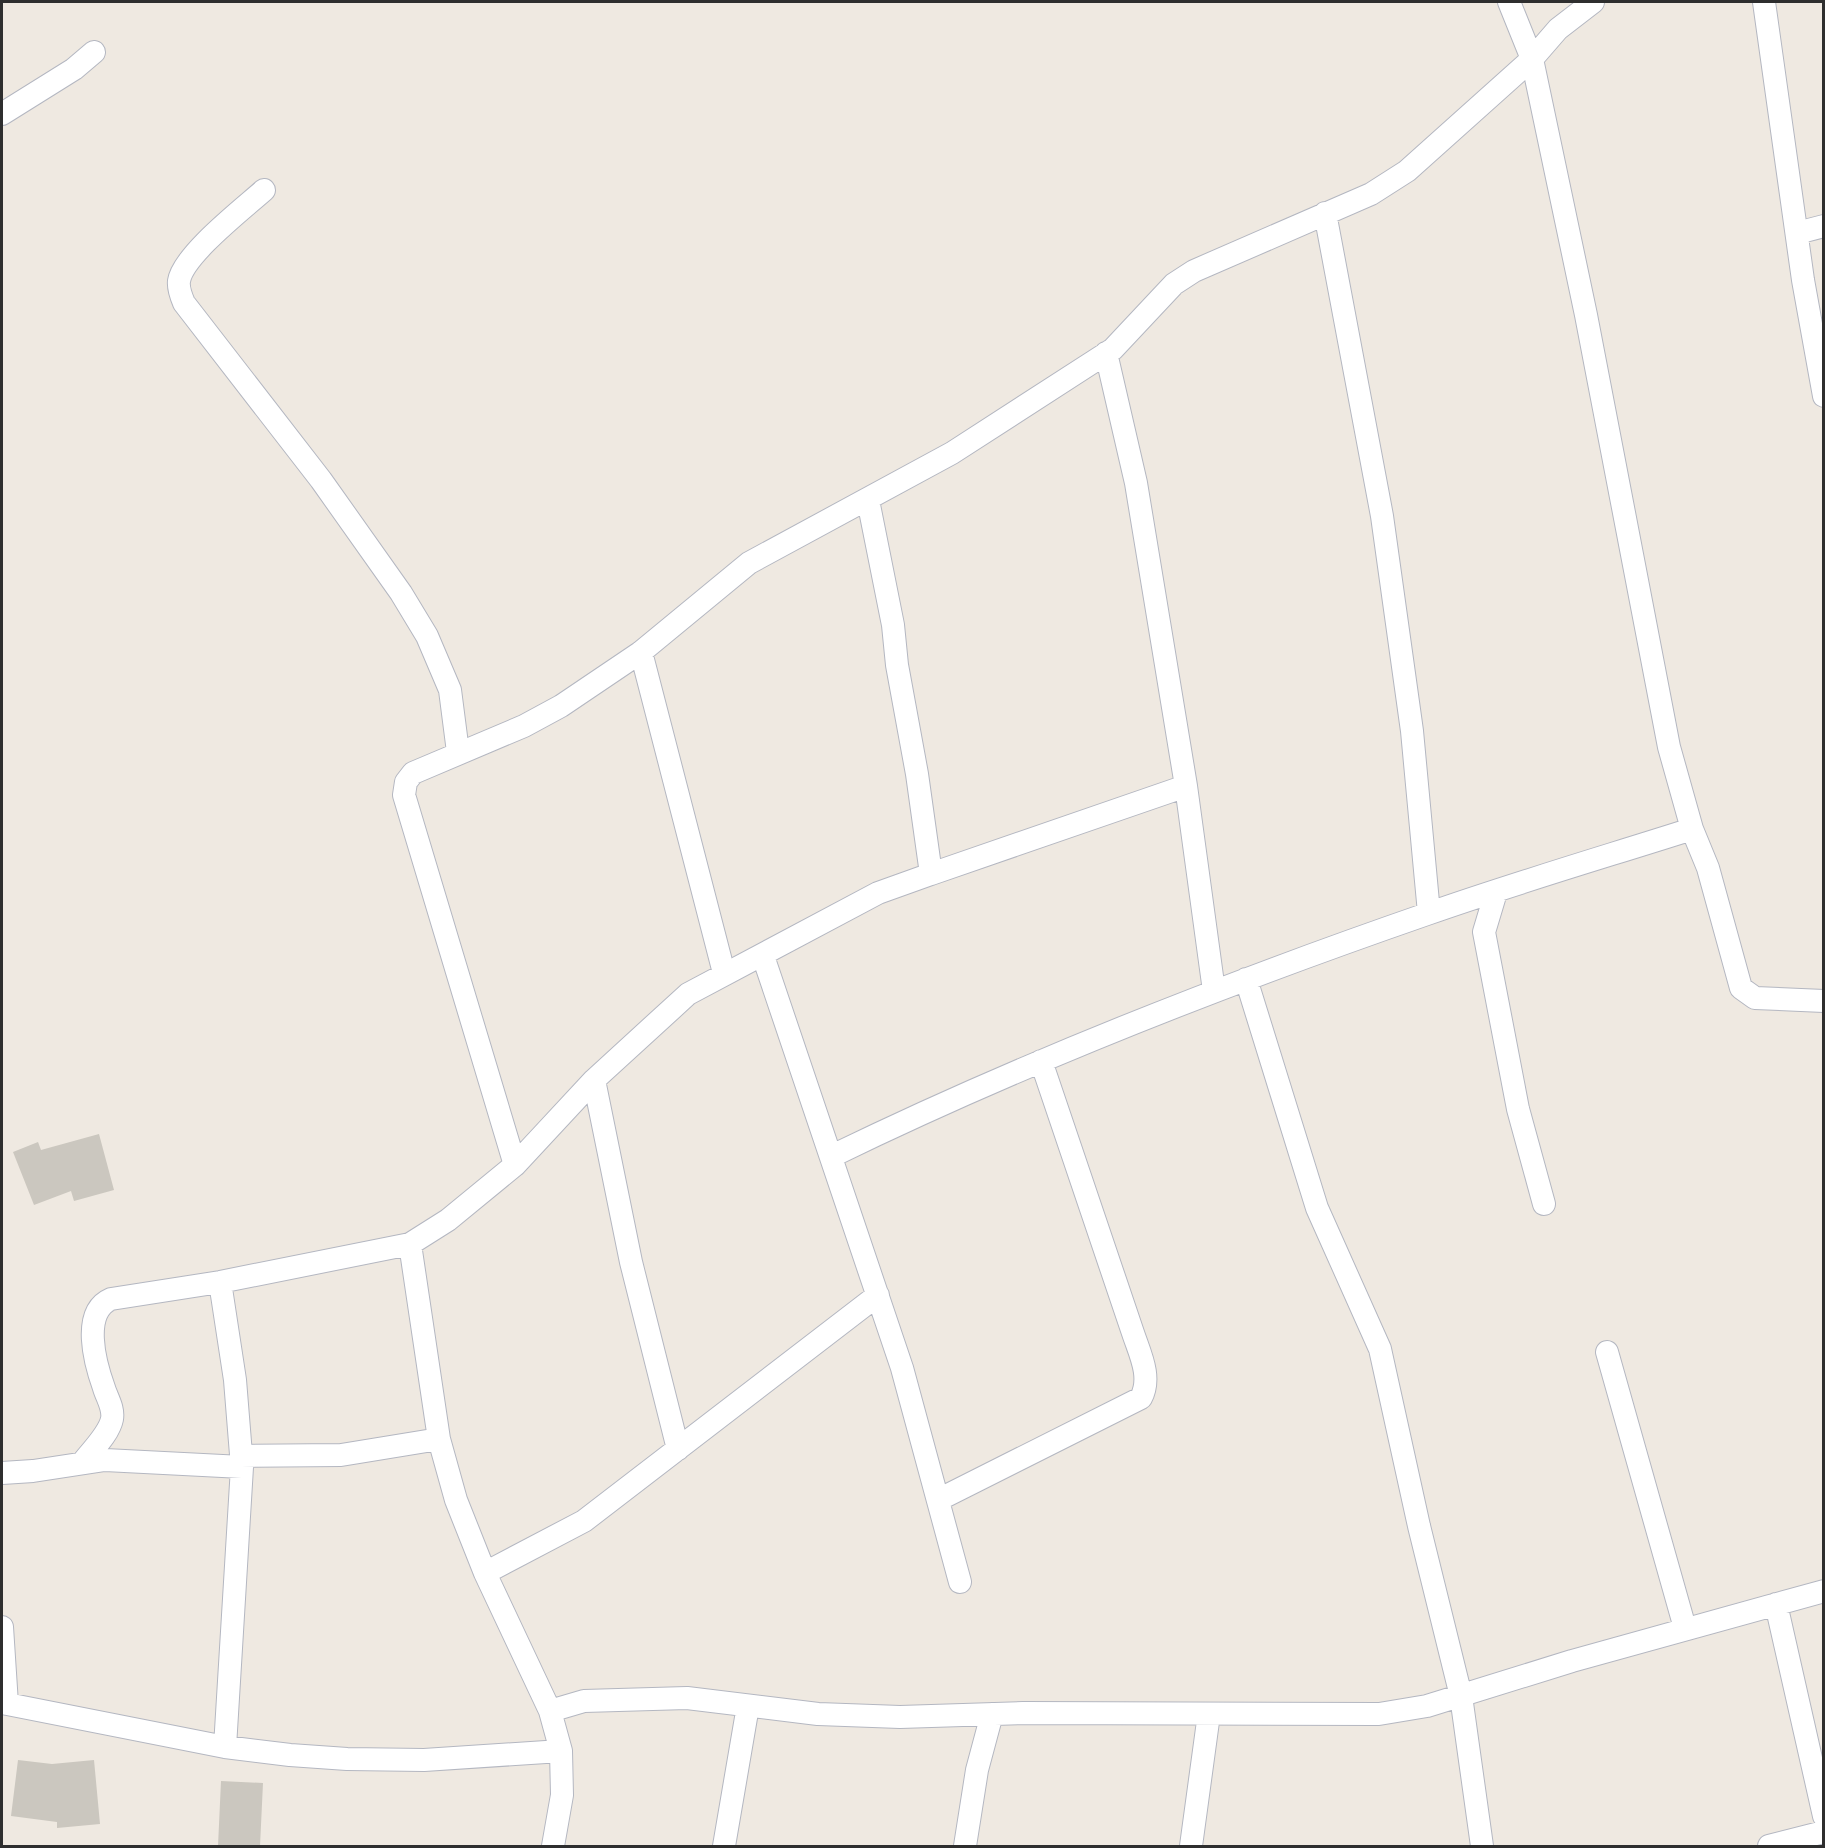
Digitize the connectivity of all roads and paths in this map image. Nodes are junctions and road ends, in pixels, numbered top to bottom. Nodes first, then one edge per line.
1 (1509, 2) edge
2 (1593, 2) edge
3 (1764, 2) edge
4 (94, 52) dead end
5 (1532, 58) junction
6 (2, 114) edge
7 (264, 190) dead end
8 (1325, 213) junction
9 (1824, 226) edge
10 (1797, 233) junction
11 (1106, 354) junction
12 (1824, 396) edge
13 (868, 500) junction
14 (641, 652) junction
15 (458, 752) junction
16 (1186, 786) junction
17 (1692, 829) junction
18 (931, 874) junction
19 (1496, 892) junction
20 (1460, 903) junction
21 (1429, 913) junction
22 (1484, 932) junction
23 (763, 956) junction
24 (724, 974) junction
25 (1246, 979) junction
26 (1214, 991) junction
27 (1824, 1001) edge
28 (1041, 1061) junction
29 (594, 1080) junction
30 (832, 1156) junction
31 (515, 1165) junction
32 (1544, 1204) dead end
33 (410, 1244) junction
34 (220, 1282) junction
35 (878, 1295) junction
36 (1607, 1352) dead end
37 (439, 1439) junction
38 (678, 1449) junction
39 (242, 1461) junction
40 (83, 1462) junction
41 (2, 1473) edge
42 (938, 1500) junction
43 (485, 1574) junction
44 (960, 1582) dead end
45 (1824, 1591) edge
46 (1776, 1604) junction
47 (2, 1627) edge
48 (1685, 1628) junction
49 (1461, 1696) junction
50 (4, 1703) edge
51 (748, 1706) junction
52 (550, 1711) junction
53 (992, 1714) junction
54 (1209, 1714) junction
55 (225, 1747) junction
56 (561, 1751) junction
57 (1824, 1816) edge
58 (1824, 1832) edge
59 (553, 1846) edge
60 (724, 1846) edge
61 (964, 1846) edge
62 (1191, 1846) edge
63 (1482, 1846) edge
64 (1769, 1846) edge

1 - 5 street
2 - 5 street
3 - 10 street
4 - 6 street
5 - 8 street
5 - 17 street
7 - 15 street
8 - 11 street
8 - 21 street
9 - 10 street
10 - 12 street
11 - 13 street
11 - 16 street
13 - 14 street
13 - 18 street
14 - 15 street
14 - 24 street
15 - 31 street
16 - 18 street
16 - 26 street
17 - 19 street
17 - 27 street
18 - 23 street
19 - 20 street
19 - 22 street
20 - 21 street
20 - 22 street
21 - 25 street
22 - 32 street
23 - 24 street
23 - 30 street
24 - 29 street
25 - 26 street
25 - 49 street
26 - 28 street
28 - 30 street
28 - 42 street
29 - 31 street
29 - 38 street
30 - 35 street
31 - 33 street
33 - 34 street
33 - 37 street
34 - 39 street
34 - 40 street
35 - 38 street
35 - 42 street
36 - 48 street
37 - 39 street
37 - 43 street
38 - 43 street
39 - 40 street
39 - 55 street
40 - 41 street
42 - 44 street
43 - 52 street
45 - 46 street
46 - 48 street
46 - 57 street
47 - 50 street
48 - 49 street
49 - 54 street
49 - 63 street
50 - 55 street
51 - 52 street
51 - 53 street
51 - 60 street
52 - 56 street
53 - 54 street
53 - 61 street
54 - 62 street
55 - 56 street
56 - 59 street
58 - 64 street

